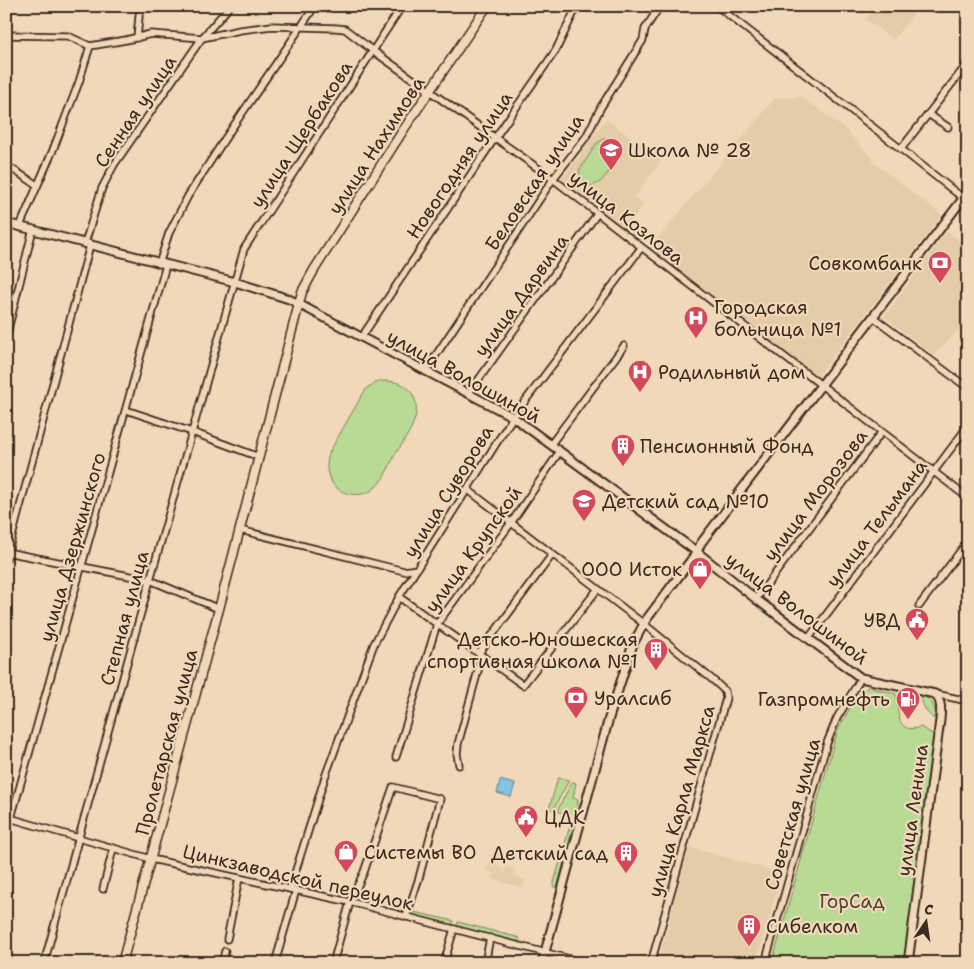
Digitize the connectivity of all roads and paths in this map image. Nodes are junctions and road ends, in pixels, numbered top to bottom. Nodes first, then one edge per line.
1 (140, 6) edge
2 (230, 6) edge
3 (315, 6) edge
4 (402, 6) edge
5 (487, 6) edge
6 (577, 6) edge
7 (660, 6) edge
8 (717, 6) edge
9 (301, 28) junction
10 (6, 35) edge
11 (137, 38) junction
12 (202, 38) junction
13 (90, 46) junction
14 (372, 50) junction
15 (968, 62) edge
16 (430, 92) junction
17 (928, 114) junction
18 (948, 127) dead end
19 (494, 138) junction
20 (901, 148) junction
21 (6, 165) edge
22 (553, 179) junction
23 (37, 185) junction
24 (966, 197) edge
25 (597, 214) junction
26 (6, 223) edge
27 (20, 226) junction
28 (34, 229) junction
29 (87, 244) junction
30 (641, 248) junction
31 (163, 264) junction
32 (234, 282) junction
33 (298, 304) junction
34 (873, 317) junction
35 (6, 338) edge
36 (361, 338) junction
37 (624, 346) dead end
38 (426, 370) junction
39 (821, 384) junction
40 (968, 388) edge
41 (468, 393) junction
42 (126, 410) junction
43 (513, 417) junction
44 (968, 426) edge
45 (192, 432) junction
46 (881, 433) junction
47 (551, 444) junction
48 (560, 451) junction
49 (259, 457) junction
50 (933, 472) junction
51 (467, 489) junction
52 (968, 498) edge
53 (511, 523) junction
54 (240, 530) junction
55 (968, 541) edge
56 (7, 552) edge
57 (697, 552) junction
58 (552, 555) junction
59 (6, 559) edge
60 (82, 568) junction
61 (417, 569) junction
62 (404, 571) junction
63 (150, 580) junction
64 (406, 586) junction
65 (597, 590) junction
66 (399, 597) junction
67 (756, 599) junction
68 (919, 606) dead end
69 (219, 609) junction
70 (437, 624) junction
71 (644, 624) junction
72 (808, 639) junction
73 (480, 655) junction
74 (861, 678) junction
75 (935, 694) junction
76 (968, 701) edge
77 (396, 757) dead end
78 (459, 765) dead end
79 (9, 818) edge
80 (6, 836) edge
81 (79, 839) junction
82 (113, 849) junction
83 (151, 859) junction
84 (239, 878) junction
85 (103, 889) dead end
86 (293, 889) junction
87 (350, 902) junction
88 (406, 916) junction
89 (454, 929) junction
90 (490, 938) junction
91 (227, 939) dead end
92 (225, 951) dead end
93 (545, 952) junction
94 (44, 963) edge
95 (122, 963) edge
96 (222, 963) edge
97 (275, 963) edge
98 (333, 963) edge
99 (444, 963) edge
100 (485, 963) edge
101 (542, 963) edge
102 (585, 963) edge
103 (651, 963) edge
104 (765, 963) edge
105 (908, 963) edge

1 - 11 street
2 - 12 street, Сенная улица
3 - 9 street, улица Дзержинского
4 - 14 street, улица Щербакова
5 - 16 main road, улица Нахимова
6 - 19 street, Новогодняя улица
7 - 22 street, Беловская улица
8 - 20 street
9 - 12 street, улица Козлова
9 - 14 street, улица Козлова
9 - 31 street, улица Дзержинского
10 - 13 street
11 - 12 street, улица Козлова
11 - 13 street, улица Козлова
12 - 29 street, Сенная улица
13 - 23 street
14 - 16 street, улица Козлова
14 - 32 street, улица Щербакова
15 - 17 street
16 - 19 street, улица Козлова
16 - 33 main road, улица Нахимова
17 - 18 street
17 - 20 street
19 - 22 street, улица Козлова
19 - 36 street, Новогодняя улица
20 - 24 street
21 - 23 street
22 - 25 street, улица Козлова
22 - 38 street, Беловская улица
23 - 27 street
24 - 34 street
25 - 30 street, улица Козлова
25 - 41 street, улица Дарвина
26 - 27 street, улица Волошиной
27 - 28 street, улица Волошиной
28 - 29 street, улица Волошиной
28 - 35 street
29 - 31 street, улица Волошиной
29 - 56 street, Сенная улица
30 - 39 street, улица Козлова
30 - 43 street, улица Суворова
31 - 32 street, улица Волошиной
31 - 42 street, улица Дзержинского
32 - 33 street, улица Волошиной
32 - 45 street, Степная улица
33 - 36 street, улица Волошиной
33 - 49 main road, Пролетарская улица
34 - 39 street
34 - 40 street
36 - 38 street, улица Волошиной
37 - 47 street
38 - 41 street, улица Волошиной
39 - 46 street, улица Козлова
39 - 57 street
41 - 43 street, улица Волошиной
42 - 45 street
42 - 60 street, улица Дзержинского
43 - 47 street, улица Волошиной
43 - 51 street, улица Суворова
44 - 50 street, улица Тельмана
45 - 49 street
45 - 63 street, Степная улица
46 - 50 street
46 - 67 street, улица Морозова
47 - 48 street, улица Волошиной
48 - 53 street, улица Крупской
48 - 57 street, улица Волошиной
49 - 54 main road, Пролетарская улица
50 - 52 street
50 - 72 street, улица Тельмана
51 - 53 street
51 - 61 street, улица Суворова
53 - 58 street
53 - 70 street, улица Крупской
54 - 62 street
54 - 69 main road, Пролетарская улица
55 - 68 street
56 - 59 street, Сенная улица
56 - 60 street
57 - 67 street, улица Волошиной
57 - 71 street
58 - 65 street
58 - 73 street
60 - 63 street
60 - 79 street, улица Дзержинского
61 - 62 street
61 - 64 street, улица Суворова
62 - 64 street
63 - 69 street
63 - 81 street, Степная улица
64 - 66 street, улица Суворова
65 - 71 street
65 - 73 street
66 - 70 street
66 - 86 street, улица Суворова
67 - 72 street, улица Волошиной
69 - 83 main road, Пролетарская улица
70 - 73 street
70 - 77 street, улица Крупской
71 - 93 street
71 - 103 street, улица Карла Маркса
72 - 74 street, улица Волошиной
73 - 78 street
74 - 75 street, улица Волошиной
74 - 104 street, Советская улица
75 - 76 street
75 - 105 street, улица Ленина
79 - 80 street, улица Дзержинского
79 - 81 street, Цинкзаводской переулок
81 - 82 street, Цинкзаводской переулок
81 - 94 street, Степная улица
82 - 83 street, Цинкзаводской переулок
82 - 85 street
83 - 84 street, Цинкзаводской переулок
83 - 95 main road, Пролетарская улица
84 - 86 street, Цинкзаводской переулок
84 - 91 street
86 - 87 street, Цинкзаводской переулок
86 - 97 street, улица Суворова
87 - 88 street, Цинкзаводской переулок
87 - 88 street
87 - 98 street
88 - 89 street, Цинкзаводской переулок
89 - 90 street, Цинкзаводской переулок
89 - 99 street
90 - 93 street, Цинкзаводской переулок
90 - 100 street
92 - 96 street
93 - 101 street
93 - 102 street, Цинкзаводской переулок

